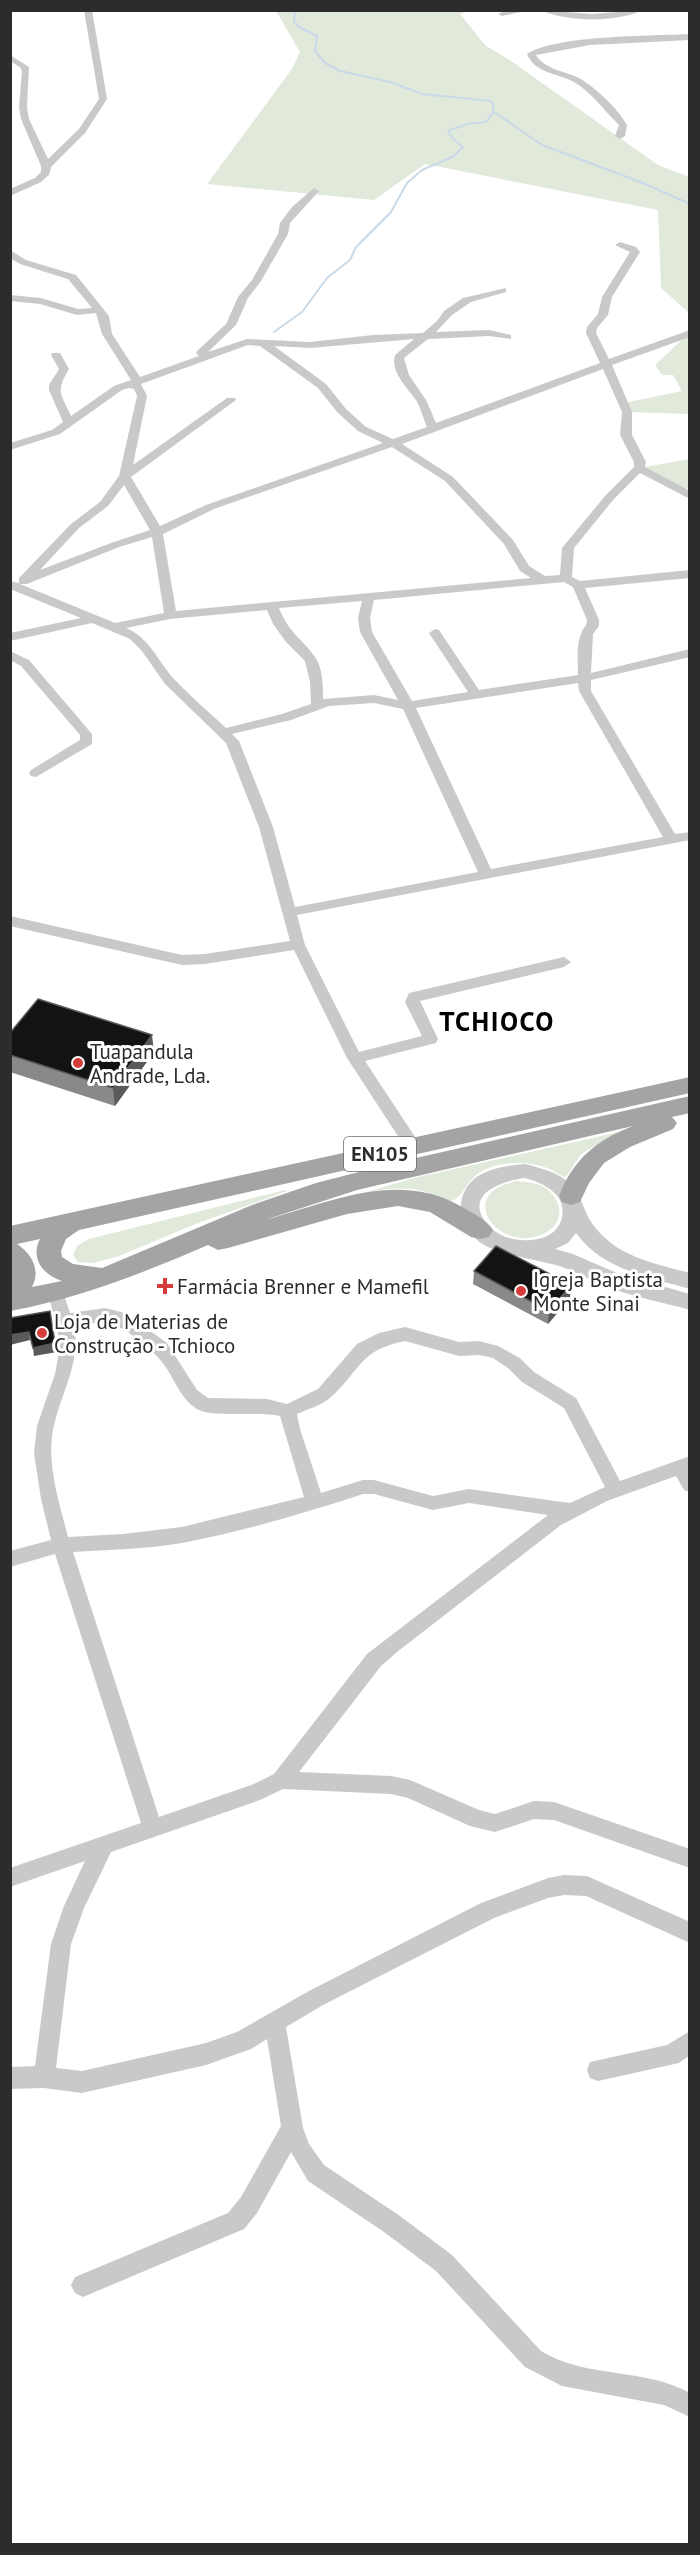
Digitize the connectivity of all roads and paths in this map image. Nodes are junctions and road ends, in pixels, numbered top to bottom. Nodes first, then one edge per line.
1 (88, 10) edge
2 (526, 10) edge
3 (545, 10) edge
4 (637, 11) edge
5 (502, 14) dead end
6 (643, 20) dead end
7 (649, 29) dead end
8 (690, 37) edge
9 (655, 38) junction
10 (10, 57) edge
11 (620, 136) dead end
12 (46, 166) junction
13 (314, 191) dead end
14 (10, 192) edge
15 (620, 245) dead end
16 (10, 253) edge
17 (502, 290) dead end
18 (10, 298) edge
19 (98, 310) junction
20 (690, 333) edge
21 (425, 337) junction
22 (507, 337) dead end
23 (260, 341) junction
24 (56, 355) dead end
25 (193, 359) junction
26 (605, 364) junction
27 (135, 384) junction
28 (231, 400) dead end
29 (69, 424) junction
30 (433, 428) junction
31 (393, 443) junction
32 (10, 447) edge
33 (639, 468) junction
34 (125, 476) junction
35 (690, 496) edge
36 (157, 532) junction
37 (690, 574) edge
38 (566, 578) junction
39 (542, 580) junction
40 (578, 585) junction
41 (15, 586) edge
42 (369, 596) junction
43 (272, 607) junction
44 (170, 615) junction
45 (94, 619) junction
46 (115, 627) junction
47 (435, 633) dead end
48 (10, 638) edge
49 (690, 653) edge
50 (10, 656) edge
51 (585, 678) junction
52 (476, 694) junction
53 (317, 704) junction
54 (408, 706) junction
55 (225, 732) junction
56 (36, 773) dead end
57 (690, 836) edge
58 (671, 839) junction
59 (486, 874) junction
60 (290, 912) junction
61 (10, 921) edge
62 (298, 945) junction
63 (564, 962) dead end
64 (355, 1058) junction
65 (690, 1085) edge
66 (690, 1104) edge
67 (690, 1114) edge
68 (413, 1146) junction
69 (573, 1205) junction
70 (71, 1222) junction
71 (480, 1230) junction
72 (10, 1236) edge
73 (512, 1247) junction
74 (174, 1250) junction
75 (10, 1251) edge
76 (108, 1278) junction
77 (690, 1281) edge
78 (56, 1294) junction
79 (10, 1296) edge
80 (10, 1301) edge
81 (690, 1302) edge
82 (64, 1320) junction
83 (288, 1412) junction
84 (685, 1465) edge
85 (690, 1485) edge
86 (616, 1490) junction
87 (315, 1502) junction
88 (570, 1510) junction
89 (60, 1545) junction
90 (10, 1559) edge
91 (281, 1780) junction
92 (153, 1828) junction
93 (104, 1845) junction
94 (690, 1859) edge
95 (10, 1878) edge
96 (690, 1933) edge
97 (275, 2024) junction
98 (690, 2042) edge
99 (598, 2070) dead end
100 (44, 2077) junction
101 (10, 2078) edge
102 (292, 2128) junction
103 (83, 2285) dead end
104 (690, 2405) edge

1 - 12 street
2 - 5 street
3 - 4 street
4 - 6 street
7 - 9 street
8 - 9 street
9 - 11 street
10 - 12 street
12 - 14 street
13 - 25 street
15 - 26 street
16 - 19 street
17 - 21 street
18 - 19 street
19 - 27 street
20 - 26 street
21 - 22 street
21 - 23 street
21 - 30 street
23 - 25 street
23 - 31 street
24 - 29 street
25 - 27 street
26 - 30 street
26 - 33 street
27 - 29 street
27 - 34 street
28 - 34 street
29 - 32 street
30 - 31 street
31 - 36 street
31 - 39 street
33 - 35 street
33 - 38 street
34 - 36 street
34 - 41 street
36 - 41 street
36 - 44 street
37 - 40 street
38 - 39 street
38 - 40 street
39 - 42 street
40 - 51 street
41 - 45 street
42 - 43 street
42 - 54 street
43 - 44 street
43 - 53 street
44 - 46 street
45 - 46 street
45 - 48 street
46 - 55 street
47 - 52 street
49 - 51 street
50 - 56 street
51 - 52 street
51 - 58 street
52 - 54 street
53 - 54 street
53 - 55 street
54 - 59 street
55 - 60 street
57 - 58 street
58 - 59 street
59 - 60 street
60 - 62 street
61 - 62 street
62 - 64 street
63 - 64 street
64 - 68 street
65 - 68 main road, EN105
66 - 74 main road, EN105
67 - 69 main road
68 - 70 main road, EN105
69 - 71 street
69 - 73 street
69 - 77 street
70 - 72 main road, EN105
70 - 76 main road
71 - 73 street
71 - 74 main road
73 - 81 street
74 - 76 main road, EN105
75 - 79 main road
76 - 78 main road, EN105
78 - 80 main road, EN105
78 - 82 street
82 - 83 street
82 - 89 street
83 - 86 street
83 - 87 street
84 - 85 street
84 - 86 street
86 - 88 street
87 - 88 street
87 - 89 street
88 - 91 street
89 - 90 street
89 - 92 street
91 - 92 street
91 - 94 street
92 - 93 street
93 - 95 street
93 - 100 street
96 - 97 street
97 - 100 street
97 - 102 street
98 - 99 street
100 - 101 street
102 - 103 street
102 - 104 street

